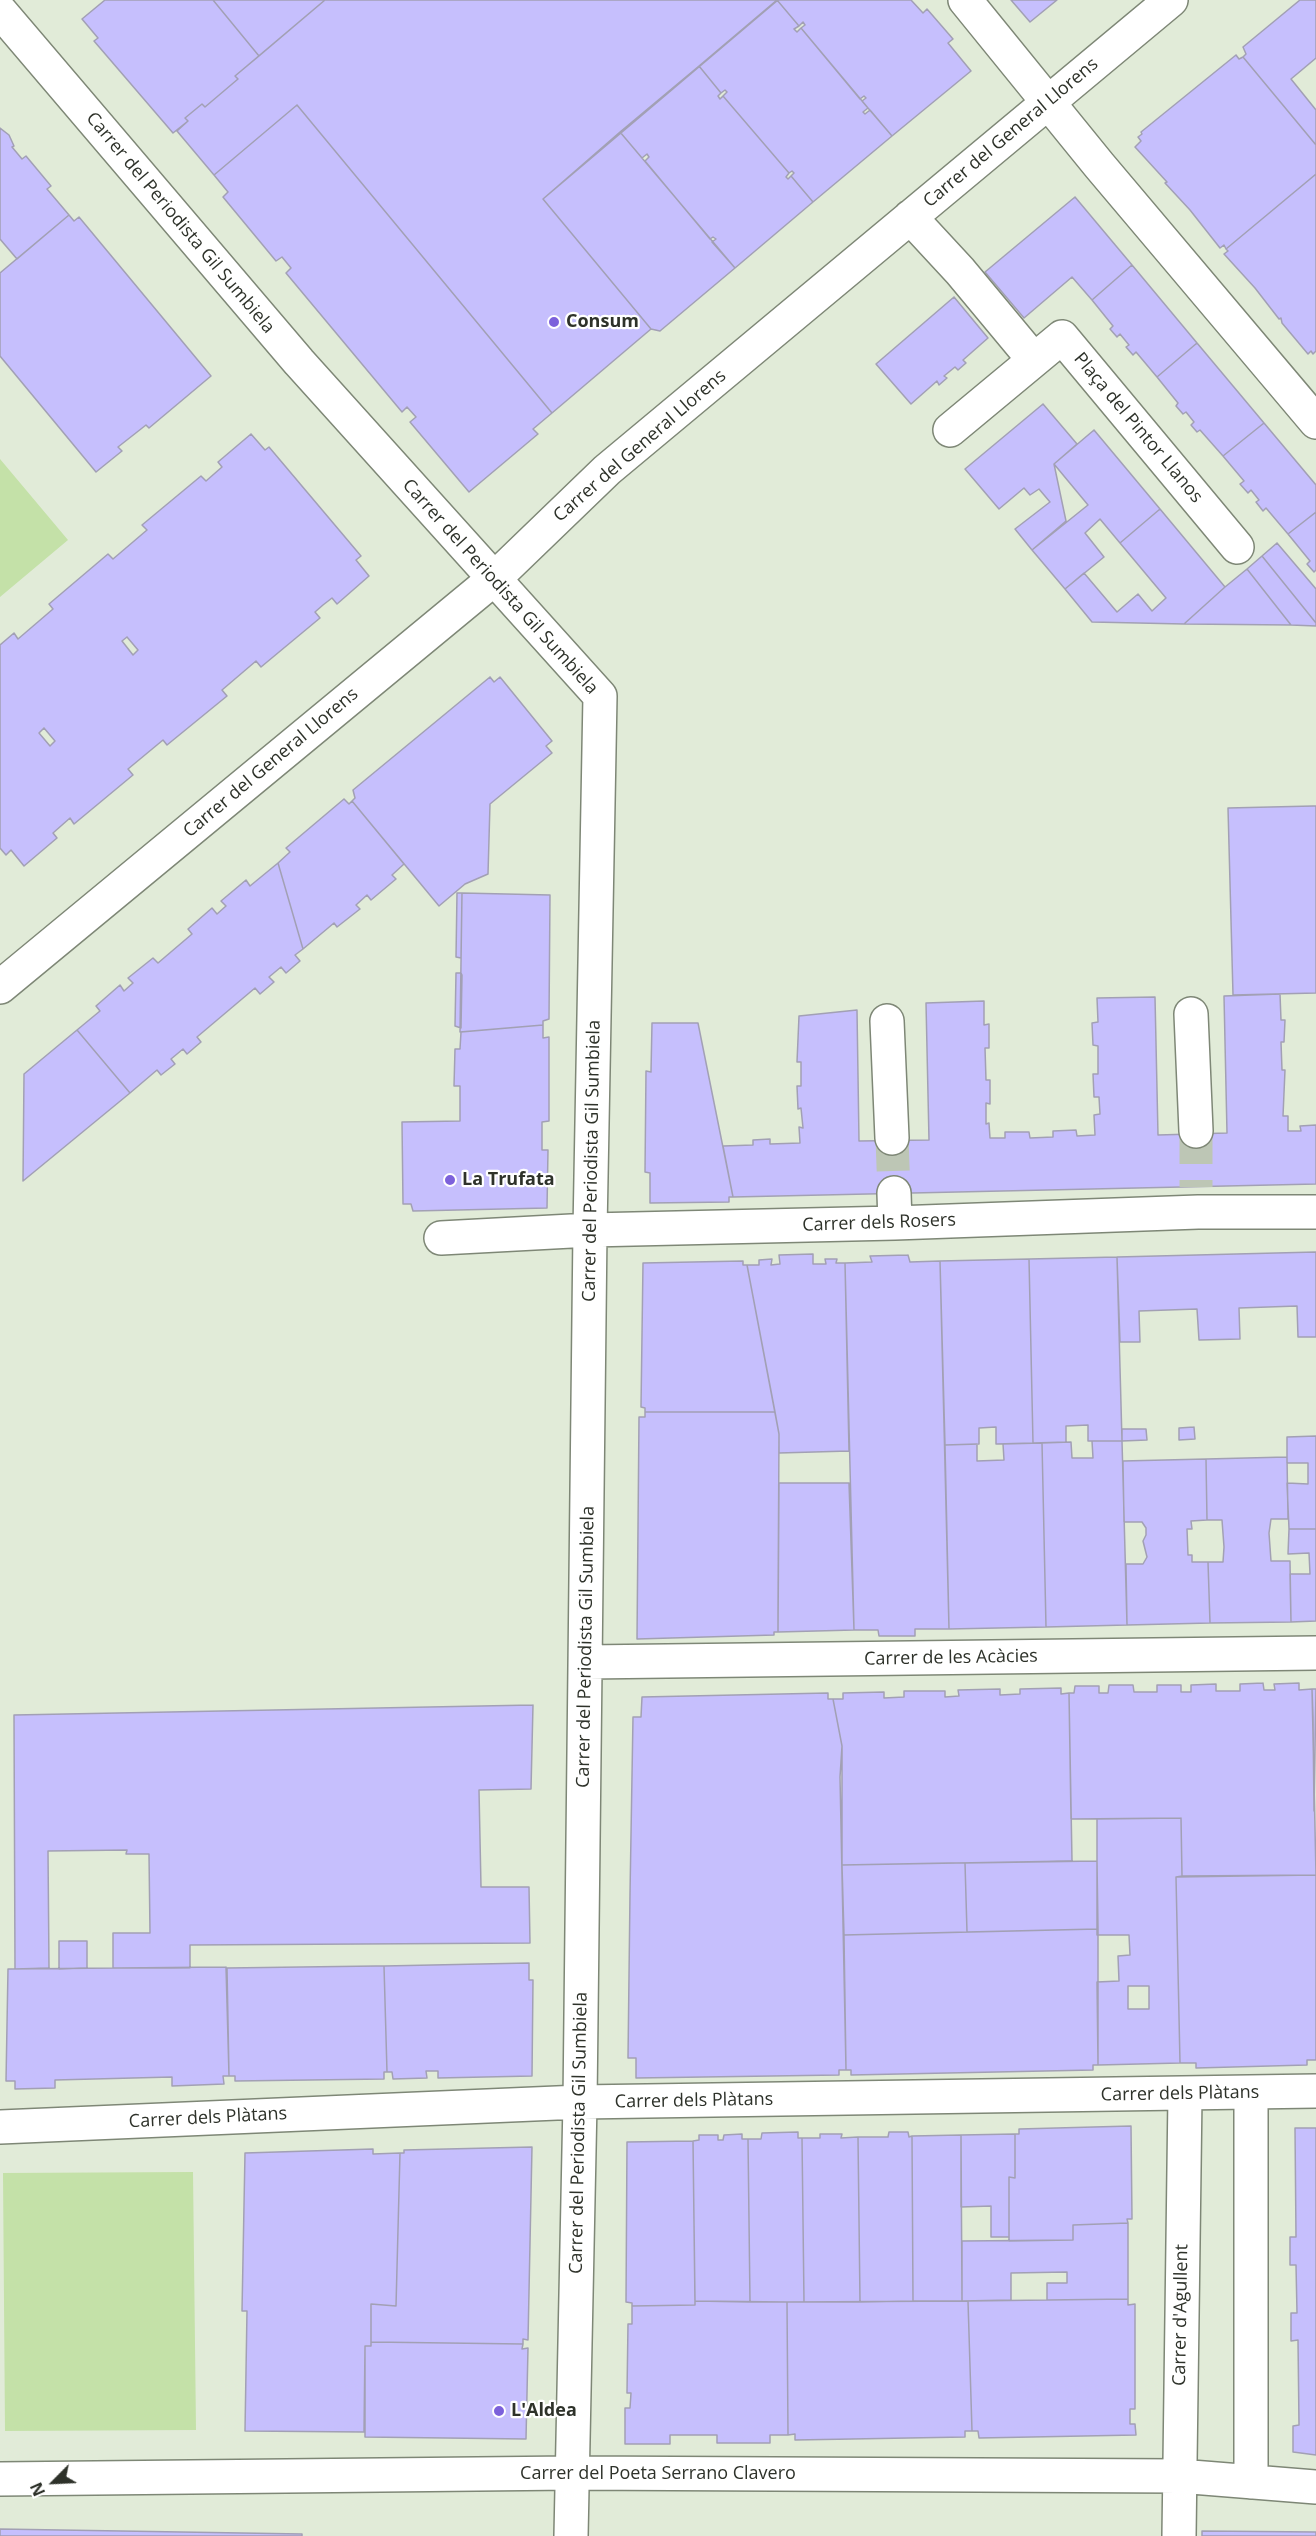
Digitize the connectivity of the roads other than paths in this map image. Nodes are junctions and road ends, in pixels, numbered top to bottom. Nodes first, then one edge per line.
1 (965, 0) edge
2 (1171, 0) edge
3 (0, 11) edge
4 (1048, 102) junction
5 (910, 216) junction
6 (1034, 360) junction
7 (1316, 422) edge
8 (950, 430) dead end
9 (1237, 547) dead end
10 (495, 578) junction
11 (0, 987) edge
12 (1191, 1014) dead end
13 (887, 1021) dead end
14 (1196, 1131) tunnel mouth
15 (892, 1138) tunnel mouth
16 (1316, 1212) edge
17 (590, 1230) junction
18 (441, 1238) dead end
19 (1316, 1653) edge
20 (586, 1662) junction
21 (1316, 2091) edge
22 (1251, 2093) junction
23 (1185, 2095) junction
24 (580, 2102) junction
25 (0, 2127) edge
26 (572, 2473) junction
27 (1179, 2476) junction
28 (0, 2479) edge
29 (1251, 2482) junction
30 (1316, 2487) edge
31 (571, 2536) edge
32 (1179, 2536) edge

1 - 4 street
2 - 4 street, Carrer del General Llorens
3 - 10 street, Carrer del Periodista Gil Sumbiela
4 - 5 street, Carrer del General Llorens
4 - 7 street
5 - 6 street
5 - 10 street, Carrer del General Llorens
6 - 8 street, Plaça del Pintor Llanos
6 - 9 street, Plaça del Pintor Llanos
10 - 11 street, Carrer del General Llorens
10 - 17 street, Carrer del Periodista Gil Sumbiela
12 - 14 street
13 - 15 street
16 - 17 street, Carrer dels Rosers
17 - 18 street, Carrer dels Rosers
17 - 20 street, Carrer del Periodista Gil Sumbiela
19 - 20 street, Carrer de les Acàcies
20 - 24 street, Carrer del Periodista Gil Sumbiela
21 - 22 street, Carrer dels Plàtans
22 - 23 street, Carrer dels Plàtans
22 - 29 street
23 - 24 street, Carrer dels Plàtans
23 - 27 street, Carrer d'Agullent
24 - 25 street, Carrer dels Plàtans
24 - 26 street, Carrer del Periodista Gil Sumbiela
26 - 27 street, Carrer del Poeta Serrano Clavero
26 - 28 street, Carrer del Poeta Serrano Clavero
26 - 31 street, Carrer del Periodista Gil Sumbiela
27 - 29 street, Carrer del Poeta Serrano Clavero
27 - 32 street, Carrer d'Agullent
29 - 30 street, Carrer del Poeta Serrano Clavero

